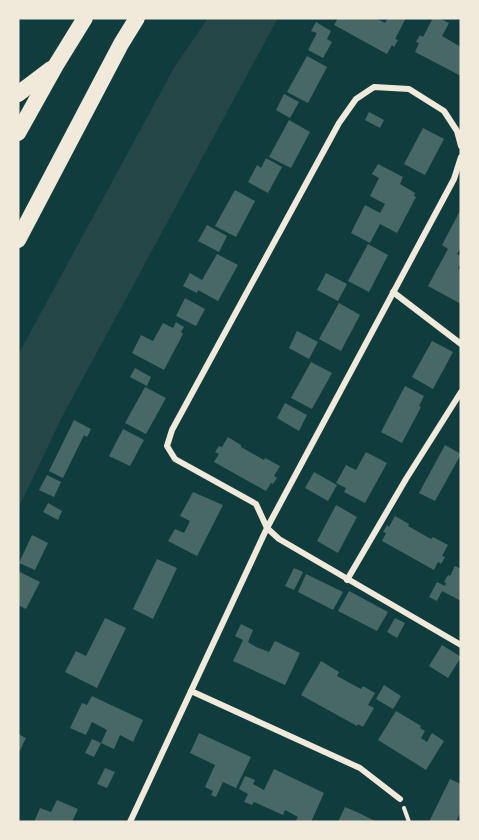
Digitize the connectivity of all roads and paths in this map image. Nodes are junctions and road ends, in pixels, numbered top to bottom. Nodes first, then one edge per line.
1 (85, 18) edge
2 (137, 18) edge
3 (56, 65) junction
4 (18, 94) edge
5 (18, 133) edge
6 (461, 146) edge
7 (461, 157) edge
8 (18, 240) edge
9 (393, 292) junction
10 (461, 344) edge
11 (461, 392) edge
12 (267, 528) junction
13 (347, 580) junction
14 (461, 645) edge
15 (191, 691) junction
16 (400, 799) dead end
17 (130, 822) edge

1 - 3 highway
2 - 8 highway
3 - 4 highway
3 - 5 highway
6 - 12 street
7 - 9 street
9 - 10 street
9 - 12 street
11 - 13 street
12 - 13 street
12 - 15 street
13 - 14 street
15 - 16 street
15 - 17 street

